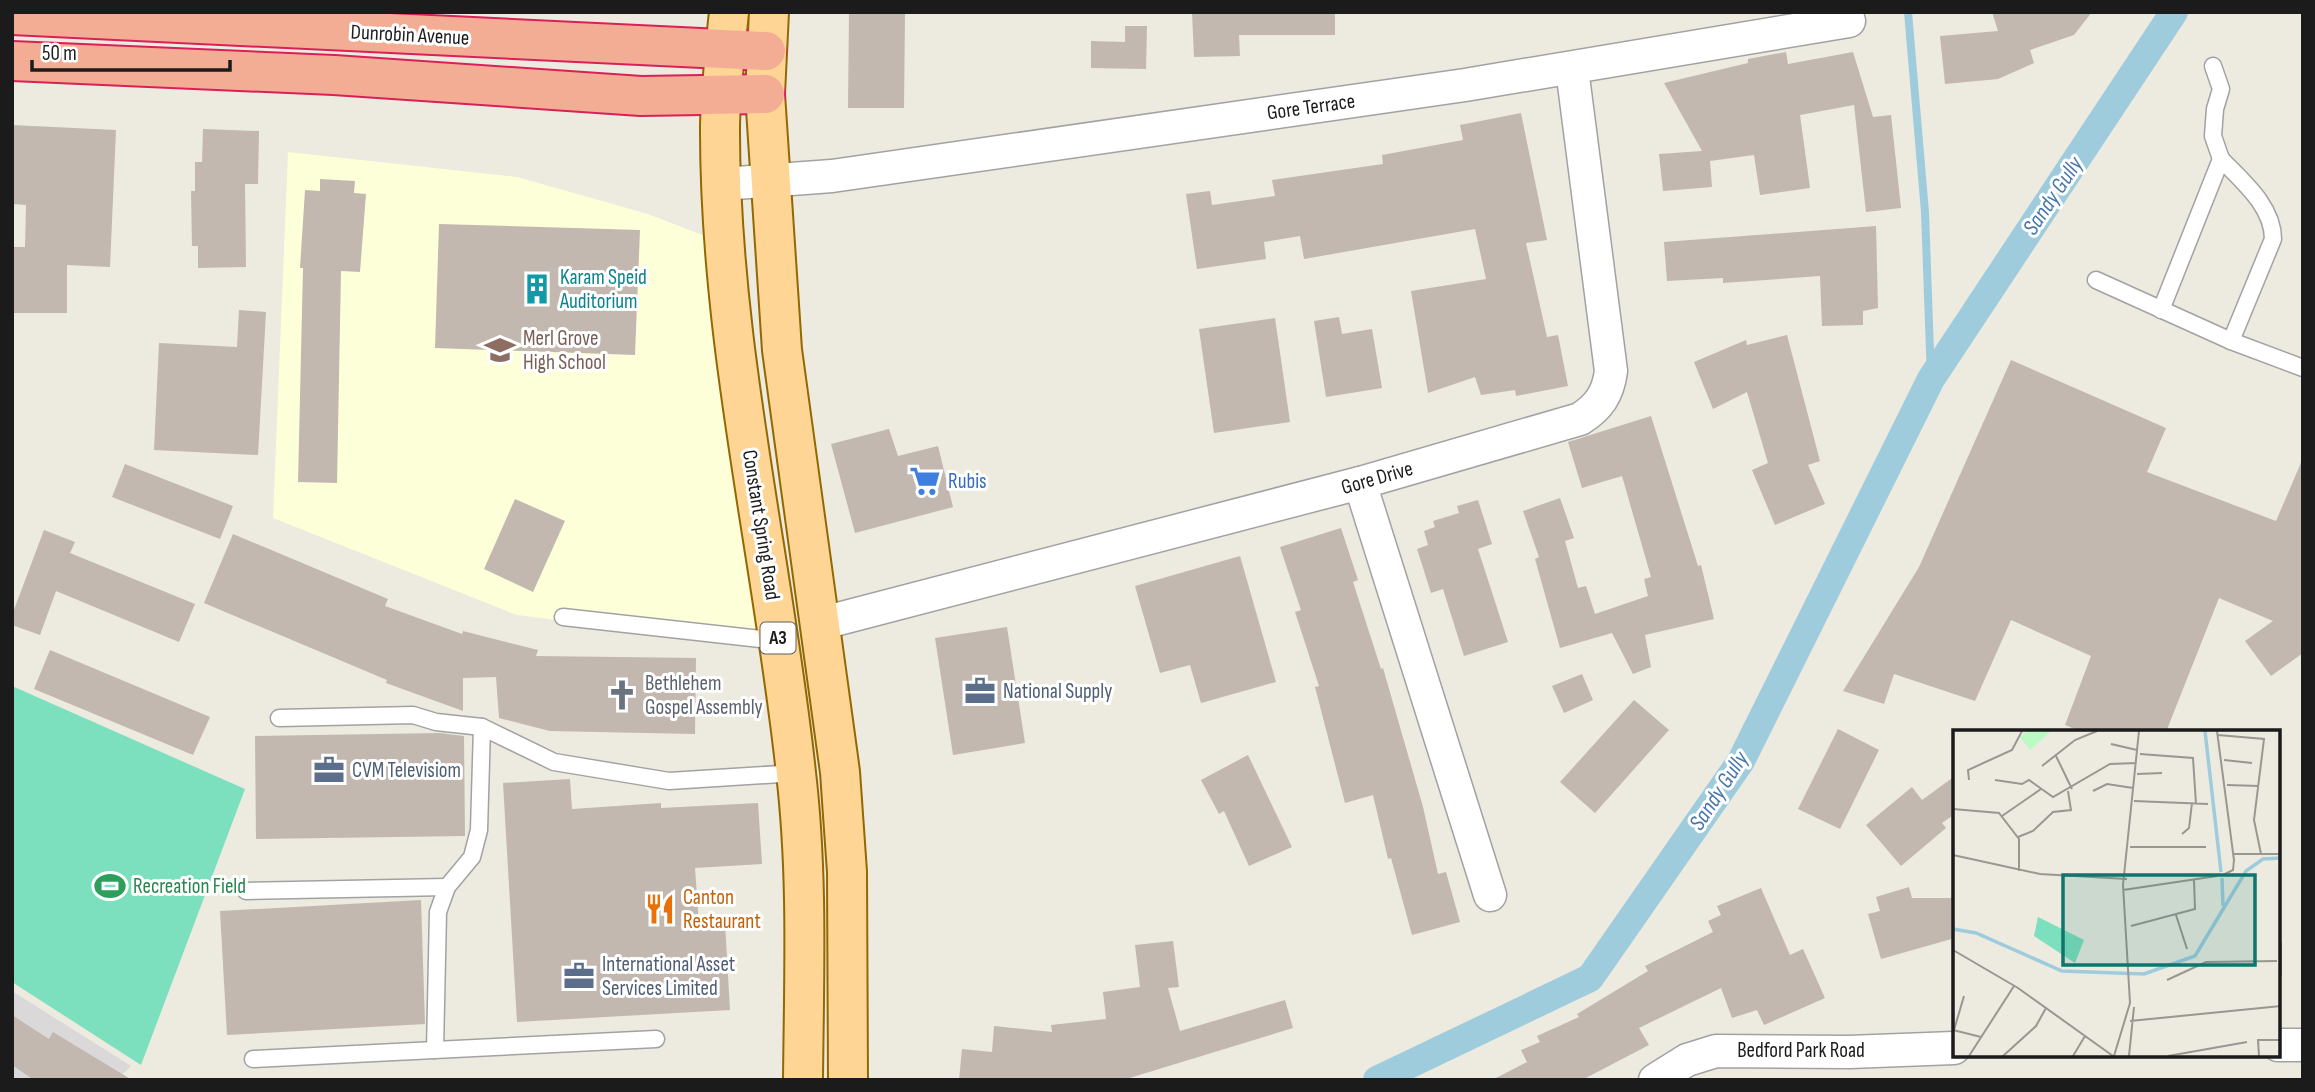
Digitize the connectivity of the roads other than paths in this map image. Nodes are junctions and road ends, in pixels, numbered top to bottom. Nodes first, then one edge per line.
1 (769, 12) edge
2 (12, 15) edge
3 (1849, 21) dead end
4 (727, 31) edge
5 (766, 51) junction
6 (12, 61) edge
7 (2213, 66) dead end
8 (1572, 69) junction
9 (722, 94) junction
10 (765, 94) junction
11 (2221, 159) junction
12 (771, 182) junction
13 (722, 184) junction
14 (2096, 280) dead end
15 (2161, 310) junction
16 (2231, 341) junction
17 (2303, 368) edge
18 (1360, 483) junction
19 (563, 617) dead end
20 (818, 624) junction
21 (779, 640) junction
22 (279, 718) dead end
23 (482, 727) junction
24 (796, 773) junction
25 (447, 887) junction
26 (246, 891) dead end
27 (1490, 895) dead end
28 (656, 1039) dead end
29 (2280, 1045) edge
30 (2303, 1045) edge
31 (1953, 1048) edge
32 (435, 1050) junction
33 (253, 1059) dead end
34 (803, 1080) edge
35 (848, 1080) edge
36 (1655, 1080) edge

1 - 5 main road, Constant Spring Road / A3
2 - 4 highway, Dunrobin Avenue
3 - 8 street, Gore Terrace
4 - 5 highway, Dunrobin Avenue
4 - 9 main road, Constant Spring Road / A3
5 - 10 main road, Constant Spring Road / A3
6 - 9 highway
7 - 11 lane
8 - 12 street, Gore Terrace
8 - 18 street, Gore Drive
9 - 10 highway
9 - 13 main road, Constant Spring Road / A3
10 - 12 main road, Constant Spring Road / A3
11 - 15 lane
11 - 16 lane
12 - 13 street, Gore Terrace
12 - 20 main road, Constant Spring Road / A3
13 - 21 main road, Constant Spring Road / A3
14 - 15 lane
15 - 16 lane
16 - 17 lane
18 - 20 street, Gore Drive
18 - 27 street
19 - 21 lane
20 - 35 main road, Constant Spring Road / A3
21 - 24 main road, Constant Spring Road / A3
22 - 23 lane
23 - 24 lane
23 - 25 lane
24 - 34 main road, Constant Spring Road / A3
25 - 26 lane
25 - 32 lane
28 - 32 lane
29 - 30 street
31 - 36 street, Bedford Park Road
32 - 33 lane

